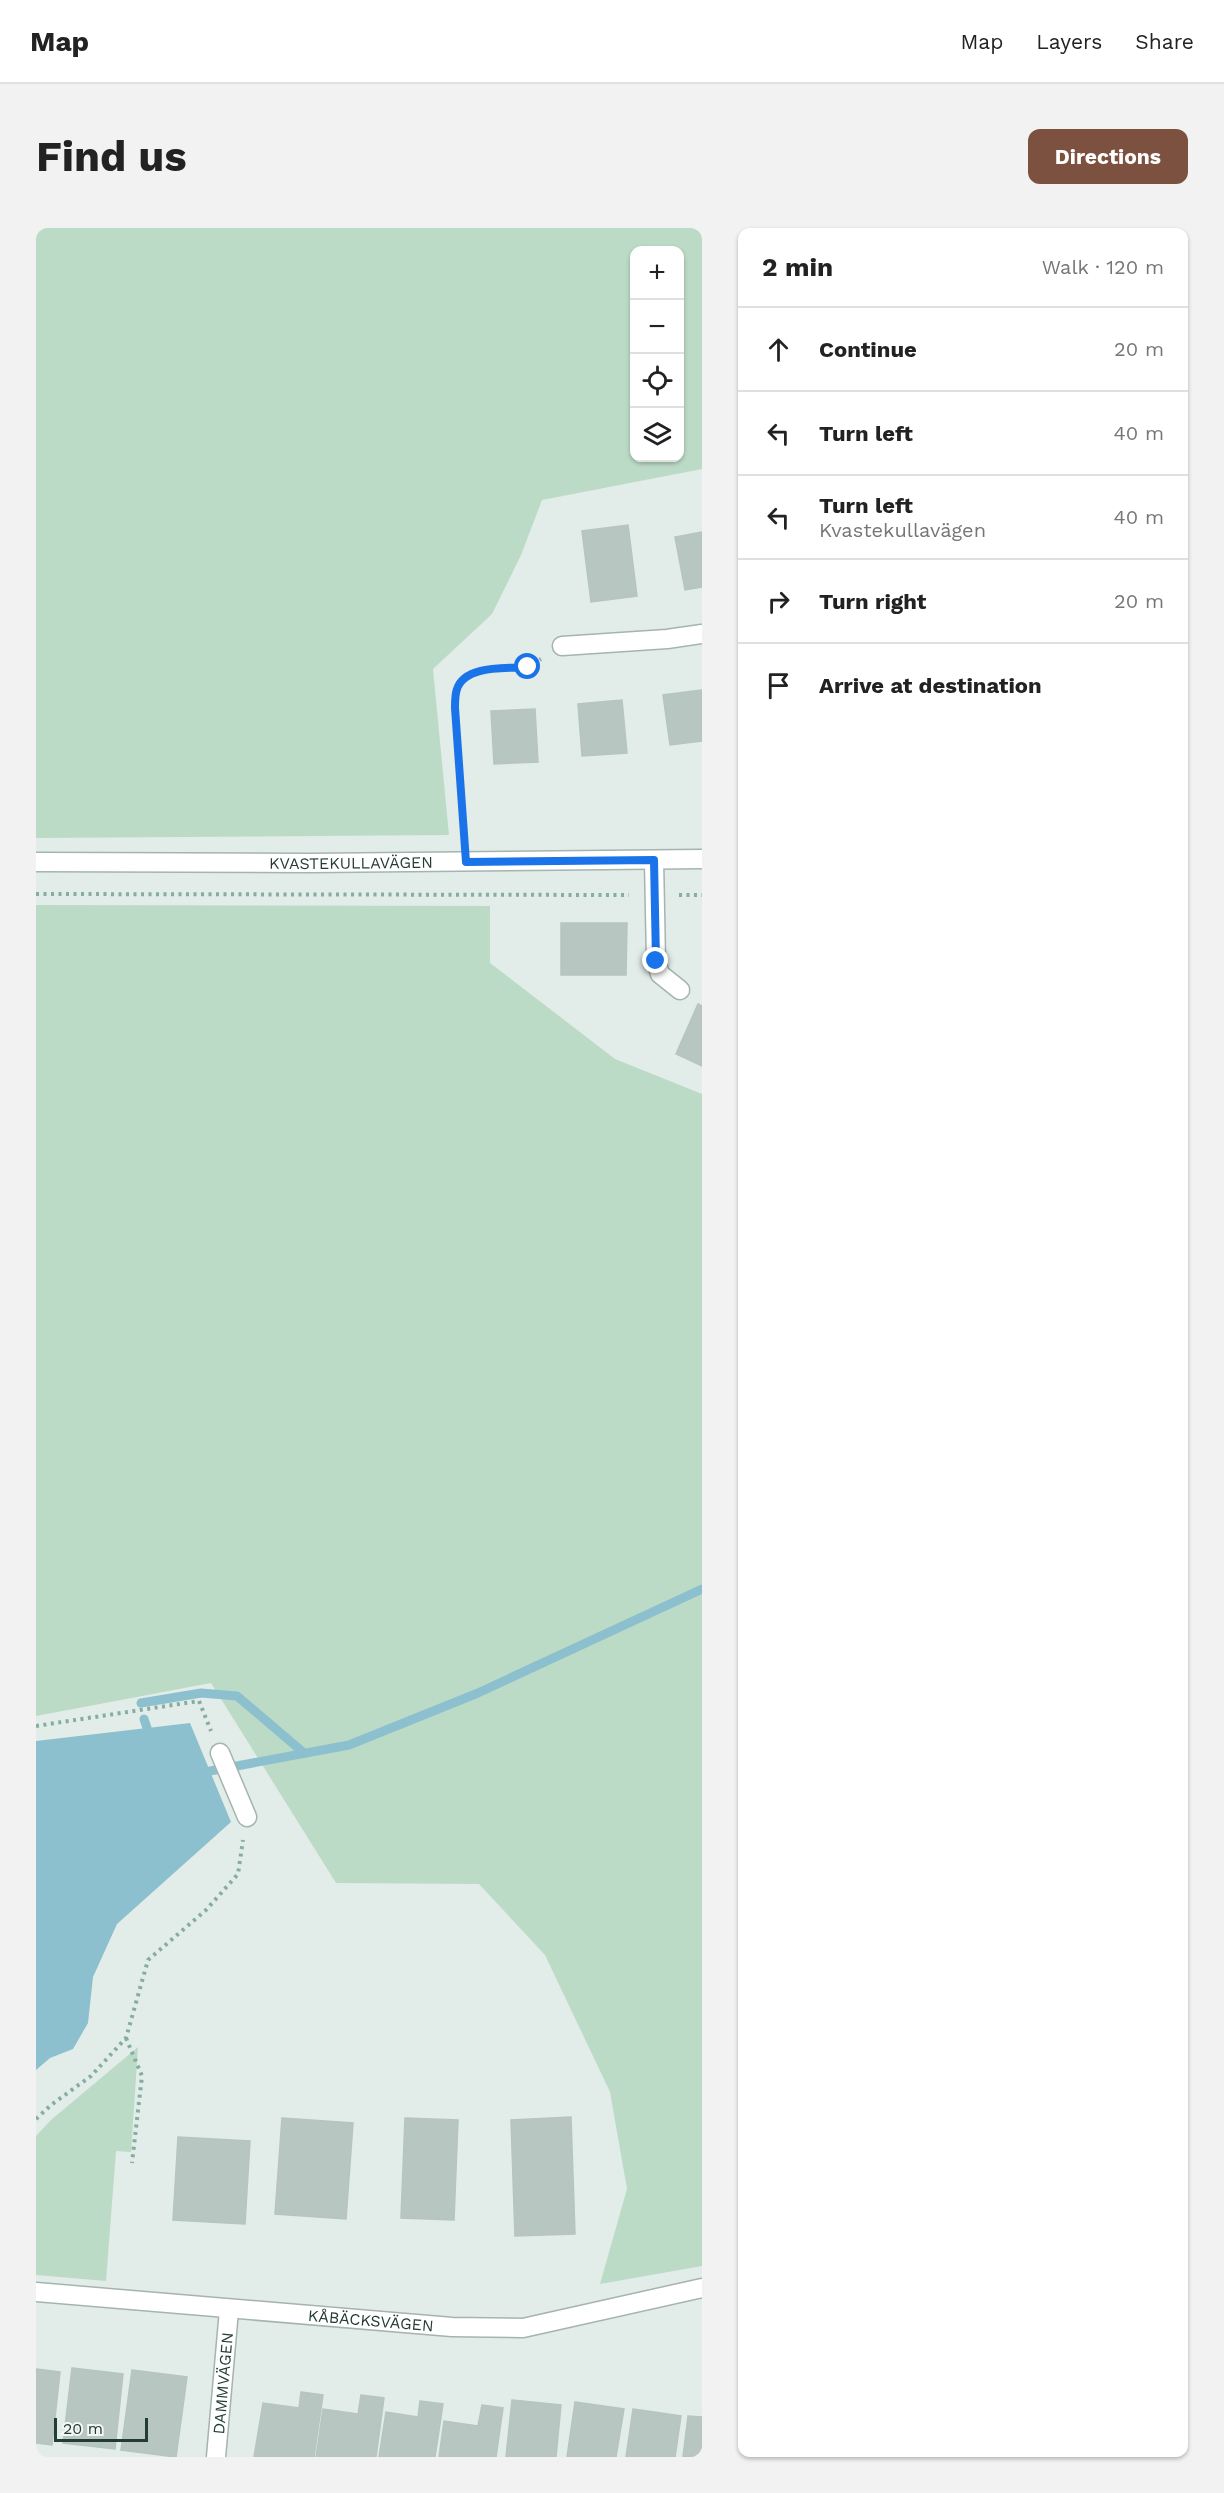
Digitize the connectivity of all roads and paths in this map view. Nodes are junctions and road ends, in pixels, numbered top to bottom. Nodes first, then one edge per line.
1 (702, 634) edge
2 (562, 646) joint
3 (654, 860) junction
4 (702, 860) edge
5 (36, 862) edge
6 (466, 862) junction
7 (36, 894) edge
8 (655, 895) junction
9 (702, 895) edge
10 (680, 990) dead end
11 (36, 1726) edge
12 (220, 1753) joint
13 (247, 1817) joint
14 (126, 2038) junction
15 (36, 2119) edge
16 (132, 2163) dead end
17 (702, 2288) edge
18 (36, 2292) edge
19 (229, 2310) junction
20 (216, 2457) edge

1 - 2 street
2 - 6 path
3 - 4 street, KVASTEKULLAVÄGEN
3 - 6 street, KVASTEKULLAVÄGEN
3 - 8 street
5 - 6 street, KVASTEKULLAVÄGEN
7 - 8 path
8 - 9 path
8 - 10 street
11 - 12 path
12 - 13 street
13 - 14 path
14 - 15 path
14 - 16 path
17 - 19 street, KÅBÄCKSVÄGEN
18 - 19 street, KÅBÄCKSVÄGEN
19 - 20 street, DAMMVÄGEN

